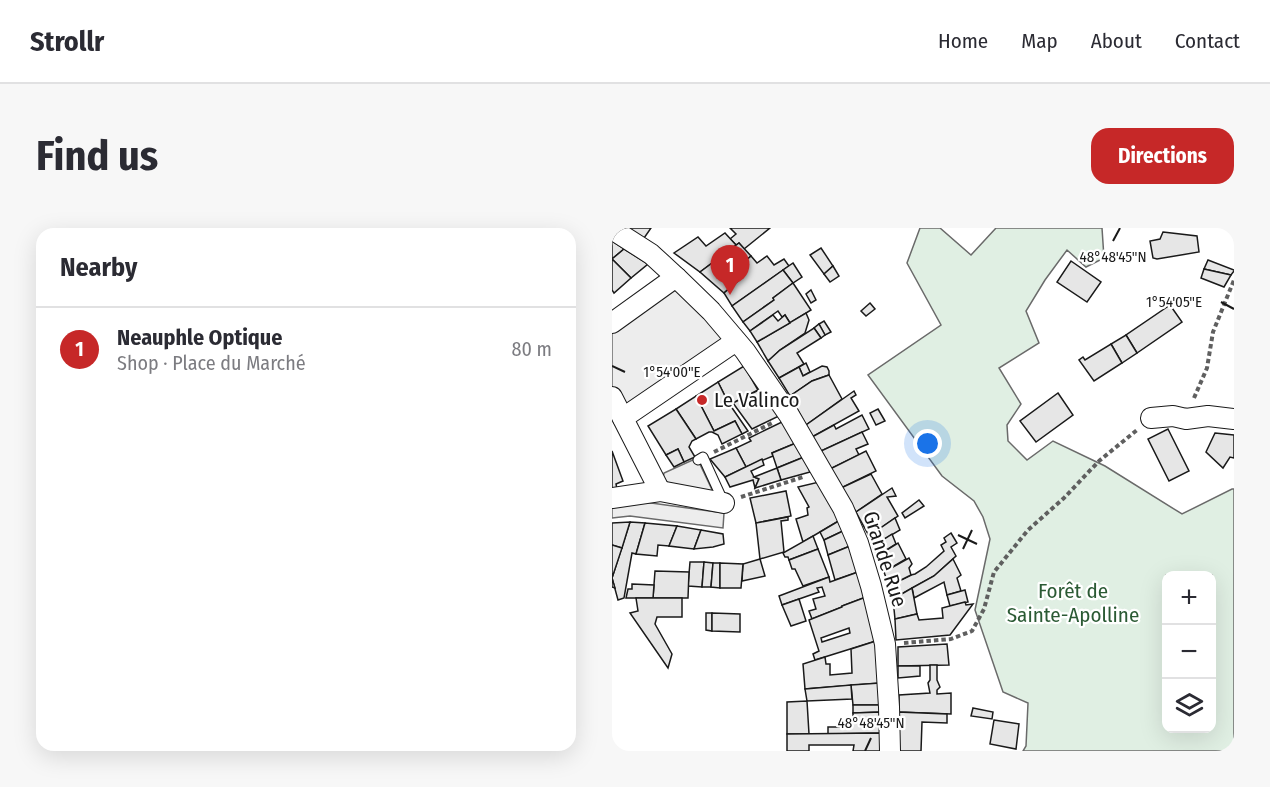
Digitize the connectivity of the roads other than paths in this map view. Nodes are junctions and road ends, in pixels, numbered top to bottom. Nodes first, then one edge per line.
1 (612, 229) edge
2 (676, 277) junction
3 (612, 323) edge
4 (736, 341) junction
5 (612, 397) edge
6 (622, 417) junction
7 (1151, 418) road end
8 (1234, 419) edge
9 (700, 459) road end
10 (660, 491) junction
11 (612, 498) edge
12 (724, 503) joint
13 (890, 751) edge

1 - 2 street
2 - 3 street
2 - 4 street, Grande Rue
4 - 6 street
4 - 13 street, Grande Rue
5 - 6 street
6 - 10 street
7 - 8 street
9 - 12 lane
10 - 11 street
10 - 12 street

